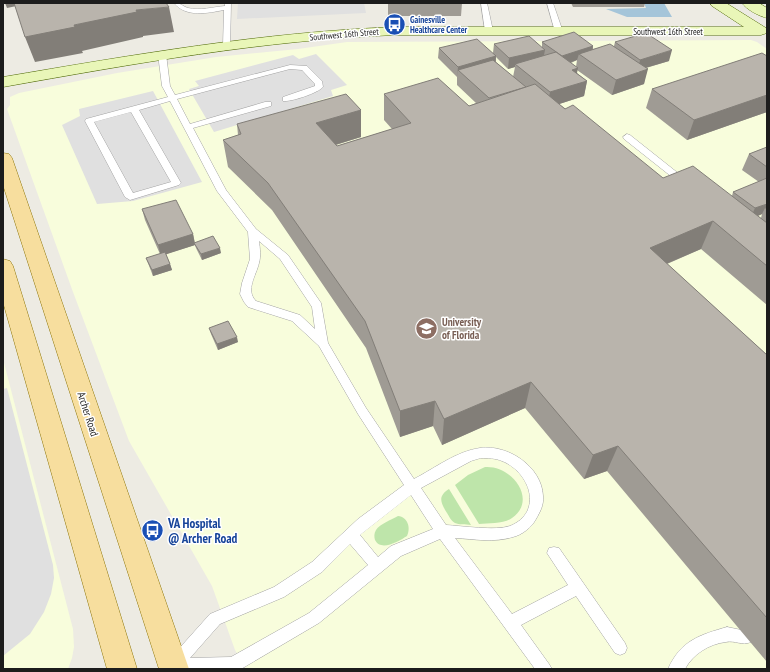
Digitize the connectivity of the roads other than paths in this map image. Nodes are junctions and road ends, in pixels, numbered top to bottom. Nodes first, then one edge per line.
1 (177, 3) edge
2 (484, 3) edge
3 (550, 3) edge
4 (717, 3) edge
5 (749, 3) edge
6 (228, 5) edge
7 (767, 14) edge
8 (489, 32) junction
9 (559, 32) junction
10 (764, 33) edge
11 (227, 46) junction
12 (162, 54) junction
13 (3, 82) edge
14 (172, 99) junction
15 (286, 99) dead end
16 (268, 104) dead end
17 (134, 109) junction
18 (188, 128) junction
19 (627, 138) dead end
20 (3, 158) edge
21 (694, 190) edge
22 (253, 231) junction
23 (3, 266) edge
24 (323, 343) junction
25 (413, 486) junction
26 (442, 531) junction
27 (351, 535) junction
28 (554, 552) dead end
29 (377, 566) junction
30 (578, 587) junction
31 (510, 623) junction
32 (746, 637) dead end
33 (620, 648) dead end
34 (174, 667) edge
35 (122, 669) edge
36 (544, 669) edge
37 (676, 669) edge

1 - 6 lane
2 - 8 lane
3 - 9 lane
4 - 10 street
5 - 7 street
6 - 11 lane
8 - 9 street, Southwest 16th Street
8 - 11 street, Southwest 16th Street
9 - 10 street, Southwest 16th Street
11 - 12 street, Southwest 16th Street
12 - 13 street, Southwest 16th Street
12 - 14 lane
14 - 15 lane
14 - 17 lane
14 - 18 lane
16 - 18 lane
17 - 17 lane
18 - 22 lane
19 - 21 lane
20 - 34 main road, Archer Road
22 - 24 lane
22 - 24 lane
23 - 35 main road
24 - 25 lane
25 - 26 lane
25 - 26 lane
25 - 27 lane
26 - 29 lane
26 - 31 lane
27 - 29 lane
27 - 34 lane
28 - 30 lane
29 - 34 lane
30 - 31 lane
30 - 33 lane
31 - 36 lane
32 - 37 lane

